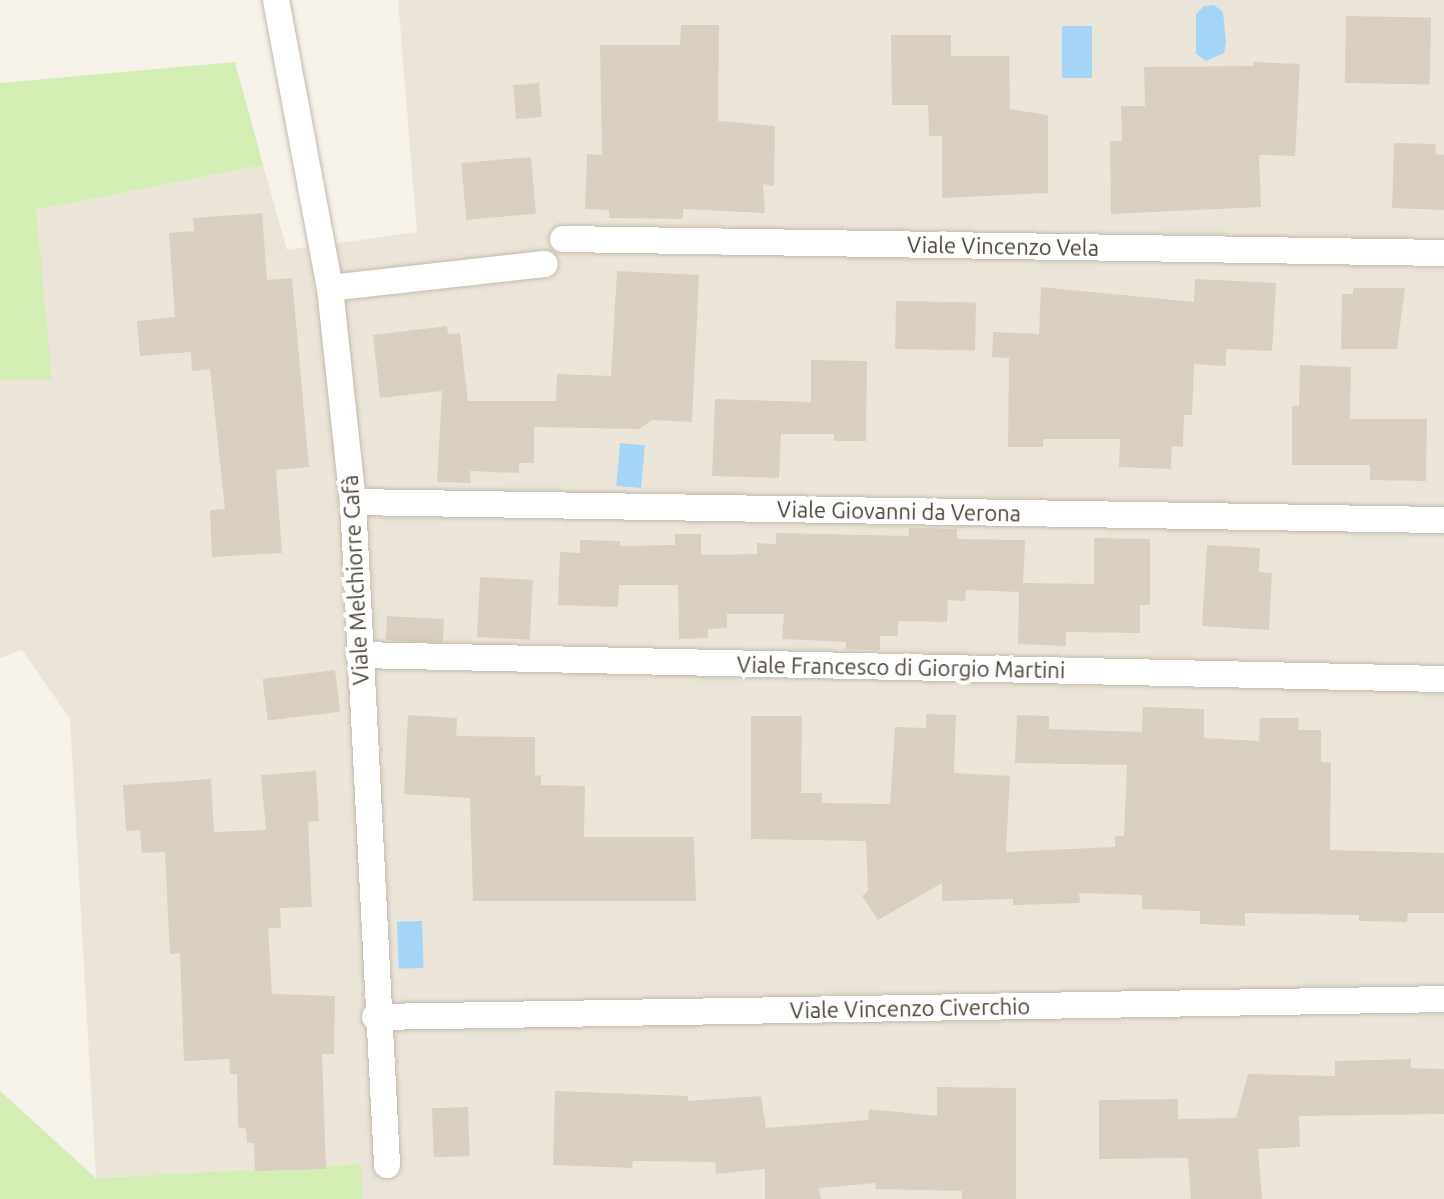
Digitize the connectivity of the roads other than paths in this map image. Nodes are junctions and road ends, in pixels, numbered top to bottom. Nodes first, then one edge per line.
1 (276, 0) edge
2 (563, 239) dead end
3 (1444, 253) edge
4 (545, 264) dead end
5 (330, 288) junction
6 (353, 502) junction
7 (1444, 520) edge
8 (359, 655) junction
9 (1444, 679) edge
10 (1444, 999) edge
11 (375, 1017) junction
12 (387, 1165) dead end

1 - 5 street, Viale Melchiorre Cafà
2 - 3 street, Viale Vincenzo Vela
4 - 5 street
5 - 6 street, Viale Melchiorre Cafà
6 - 7 street, Viale Giovanni da Verona
6 - 8 street, Viale Melchiorre Cafà
8 - 9 street, Viale Francesco di Giorgio Martini
8 - 11 street, Viale Melchiorre Cafà
10 - 11 street, Viale Vincenzo Civerchio
11 - 12 street, Viale Melchiorre Cafà

